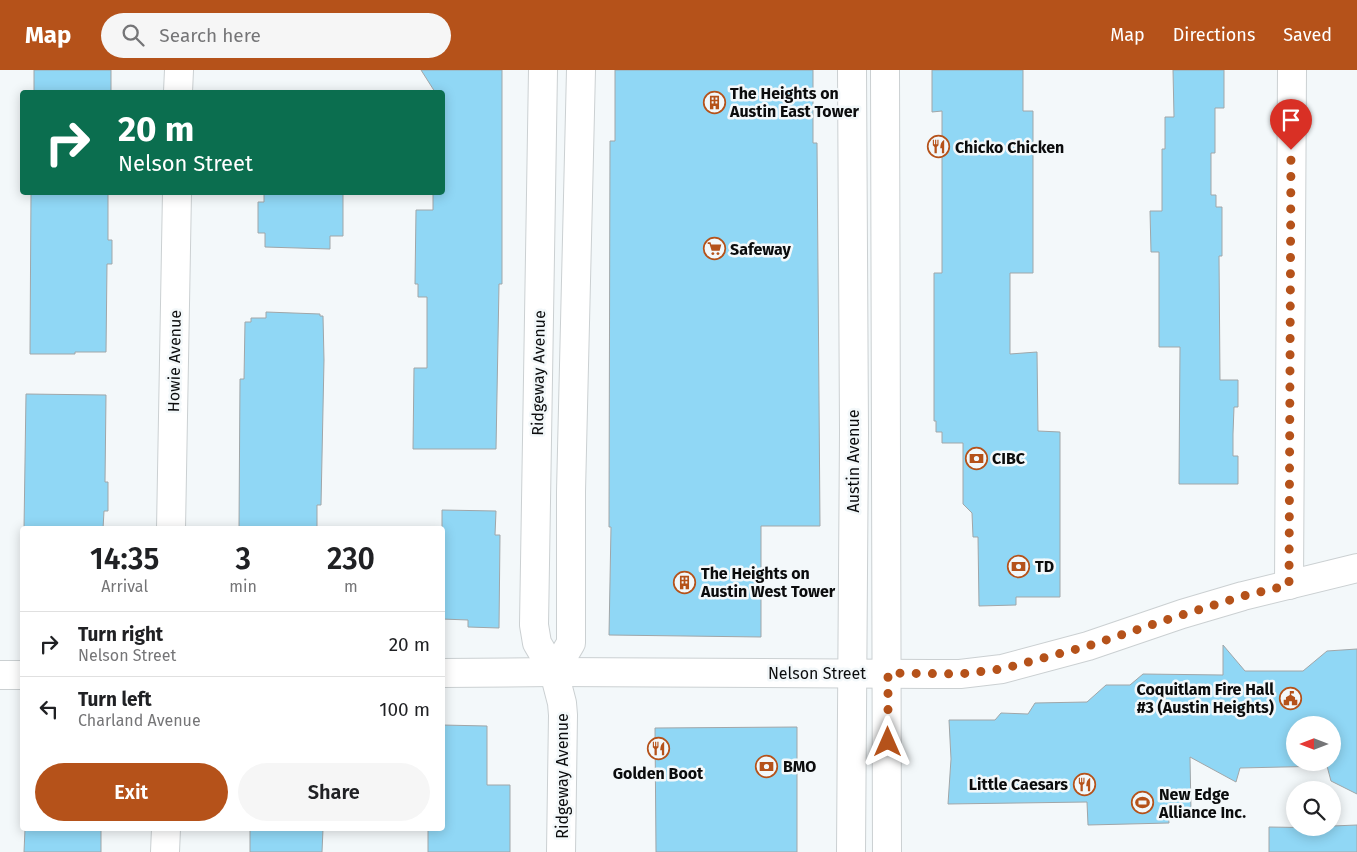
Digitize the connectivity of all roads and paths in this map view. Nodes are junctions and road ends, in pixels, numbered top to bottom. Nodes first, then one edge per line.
1 (179, 70) edge
2 (543, 70) edge
3 (581, 70) edge
4 (852, 70) edge
5 (885, 70) edge
6 (1292, 70) edge
7 (178, 90) edge
8 (177, 195) edge
9 (172, 526) edge
10 (1357, 568) edge
11 (1289, 585) junction
12 (554, 672) junction
13 (445, 673) edge
14 (853, 673) junction
15 (888, 673) junction
16 (0, 675) edge
17 (20, 675) edge
18 (166, 831) edge
19 (165, 852) edge
20 (561, 852) edge
21 (851, 852) edge
22 (887, 852) edge

1 - 7 street
2 - 12 street, Ridgeway Avenue
3 - 12 street
4 - 14 street, Austin Avenue
5 - 15 street, Austin Avenue
6 - 11 street
8 - 9 street, Howie Avenue
10 - 11 street, Nelson Street
11 - 15 street, Nelson Street
12 - 13 street, Nelson Street
12 - 14 street, Nelson Street
12 - 20 street, Ridgeway Avenue
14 - 15 street, Nelson Street
14 - 21 street, Austin Avenue
15 - 22 street, Austin Avenue
16 - 17 street
18 - 19 street

